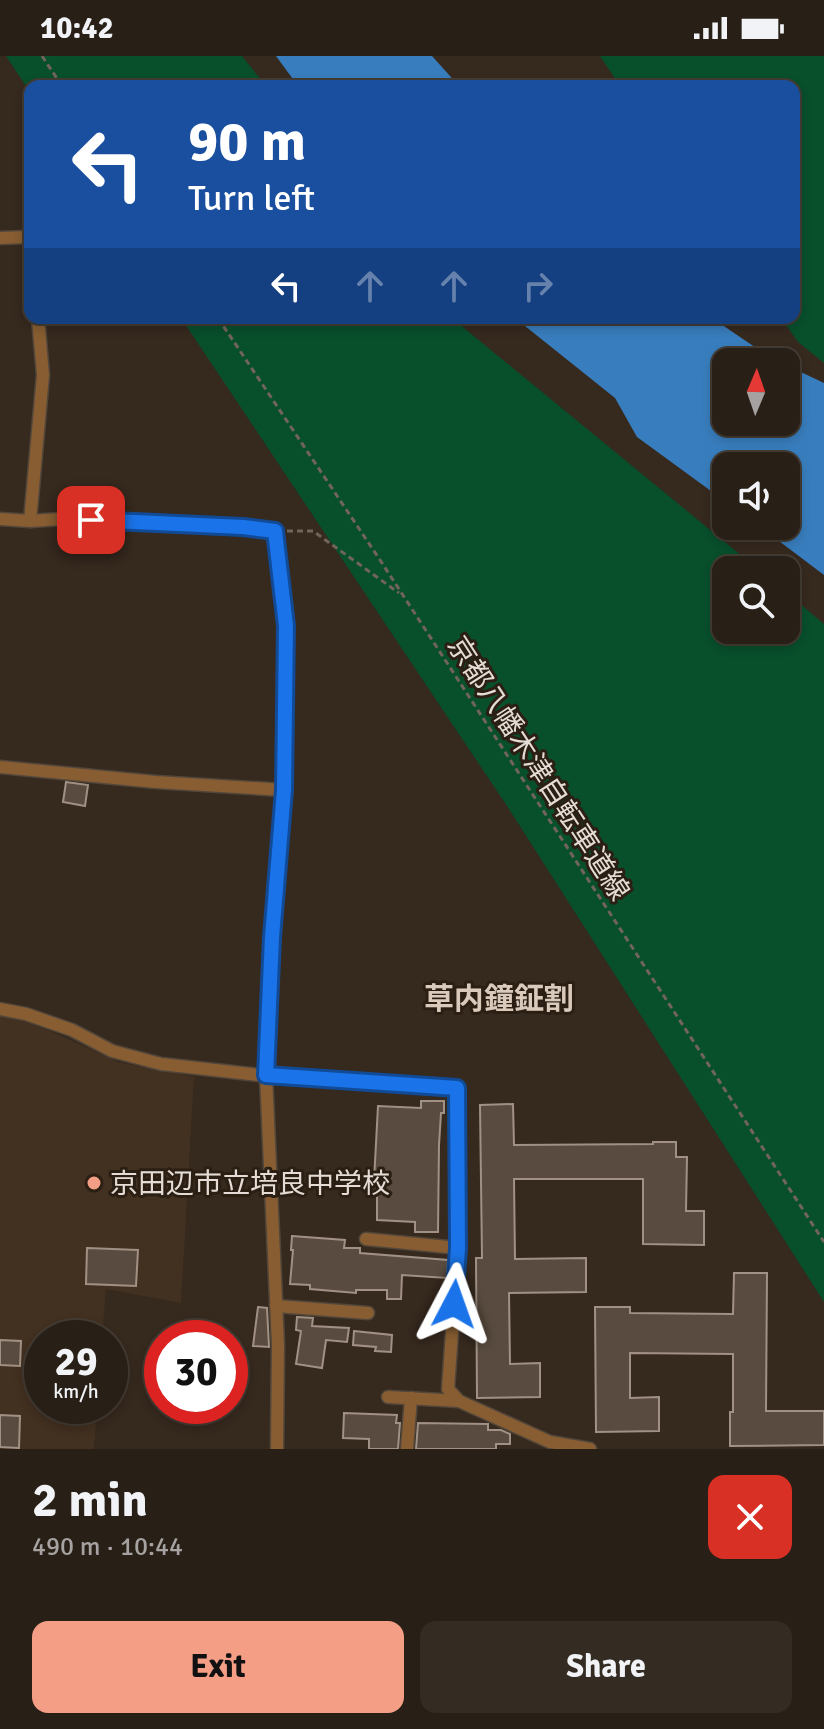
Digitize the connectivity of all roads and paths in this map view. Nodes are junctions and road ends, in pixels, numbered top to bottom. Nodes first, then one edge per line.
1 (42, 56) edge
2 (58, 80) edge
3 (24, 237) edge
4 (0, 238) edge
5 (39, 324) edge
6 (222, 324) edge
7 (0, 519) edge
8 (30, 521) junction
9 (275, 531) junction
10 (402, 595) junction
11 (0, 767) edge
12 (284, 790) junction
13 (0, 1009) edge
14 (266, 1075) junction
15 (366, 1239) dead end
16 (824, 1242) edge
17 (458, 1248) junction
18 (276, 1306) junction
19 (368, 1313) dead end
20 (388, 1397) dead end
21 (411, 1398) junction
22 (459, 1401) junction
23 (550, 1445) edge
24 (277, 1449) edge
25 (407, 1449) edge
26 (590, 1449) edge

1 - 2 path
3 - 4 street
5 - 8 street
6 - 10 path, 京都八幡木津自転車道線
7 - 8 street
8 - 9 street
9 - 10 path
9 - 12 street
10 - 16 path, 京都八幡木津自転車道線
11 - 12 street
12 - 14 street
13 - 14 street
14 - 17 street
14 - 18 street
15 - 17 street
17 - 22 street
18 - 19 street
18 - 24 street
20 - 21 street
21 - 22 street
21 - 25 street
22 - 23 street
23 - 26 street

